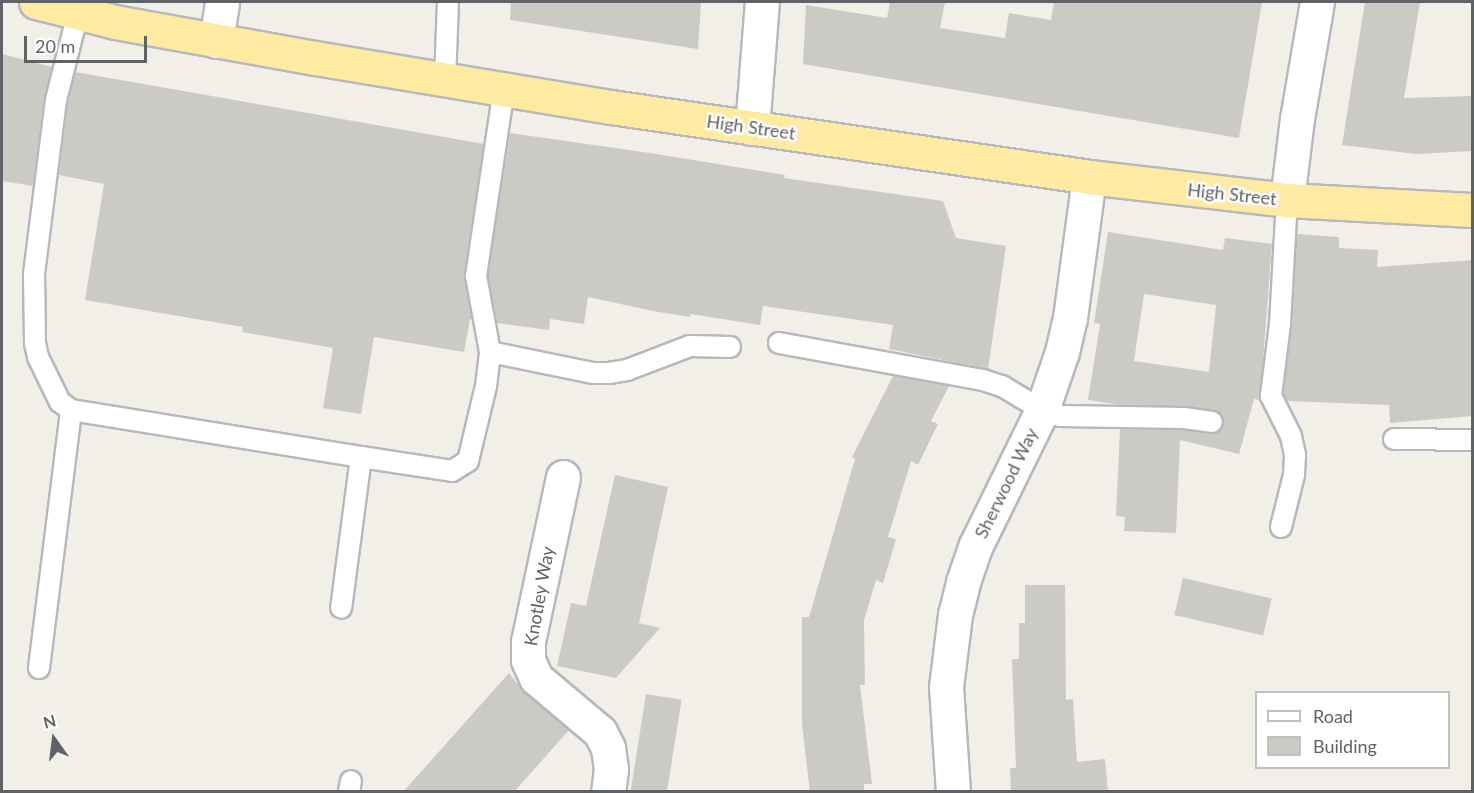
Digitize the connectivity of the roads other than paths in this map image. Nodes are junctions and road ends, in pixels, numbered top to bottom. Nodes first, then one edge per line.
1 (36, 2) edge
2 (222, 2) edge
3 (448, 2) edge
4 (762, 2) edge
5 (1317, 2) edge
6 (78, 13) junction
7 (216, 41) junction
8 (445, 80) junction
9 (504, 89) junction
10 (752, 128) junction
11 (1089, 177) junction
12 (1287, 201) junction
13 (1473, 210) edge
14 (779, 343) dead end
15 (730, 347) dead end
16 (490, 352) junction
17 (71, 410) junction
18 (1042, 410) junction
19 (1212, 422) dead end
20 (1394, 439) dead end
21 (1473, 440) edge
22 (361, 457) junction
23 (563, 477) dead end
24 (1281, 527) dead end
25 (341, 608) dead end
26 (39, 668) dead end
27 (608, 792) edge
28 (952, 792) edge

1 - 6 highway, High Street
2 - 7 street
3 - 8 lane
4 - 10 street
5 - 12 street
6 - 7 highway, High Street
6 - 17 lane
7 - 8 highway, High Street
8 - 9 highway, High Street
9 - 10 highway, High Street
9 - 16 lane
10 - 11 highway, High Street
11 - 12 highway, High Street
11 - 18 street, Sherwood Way
12 - 13 highway, High Street
12 - 24 lane
14 - 18 lane
15 - 16 lane
16 - 22 lane
17 - 22 lane
17 - 26 lane
18 - 19 lane
18 - 28 street, Sherwood Way
20 - 21 lane
22 - 25 lane
23 - 27 street, Knotley Way

